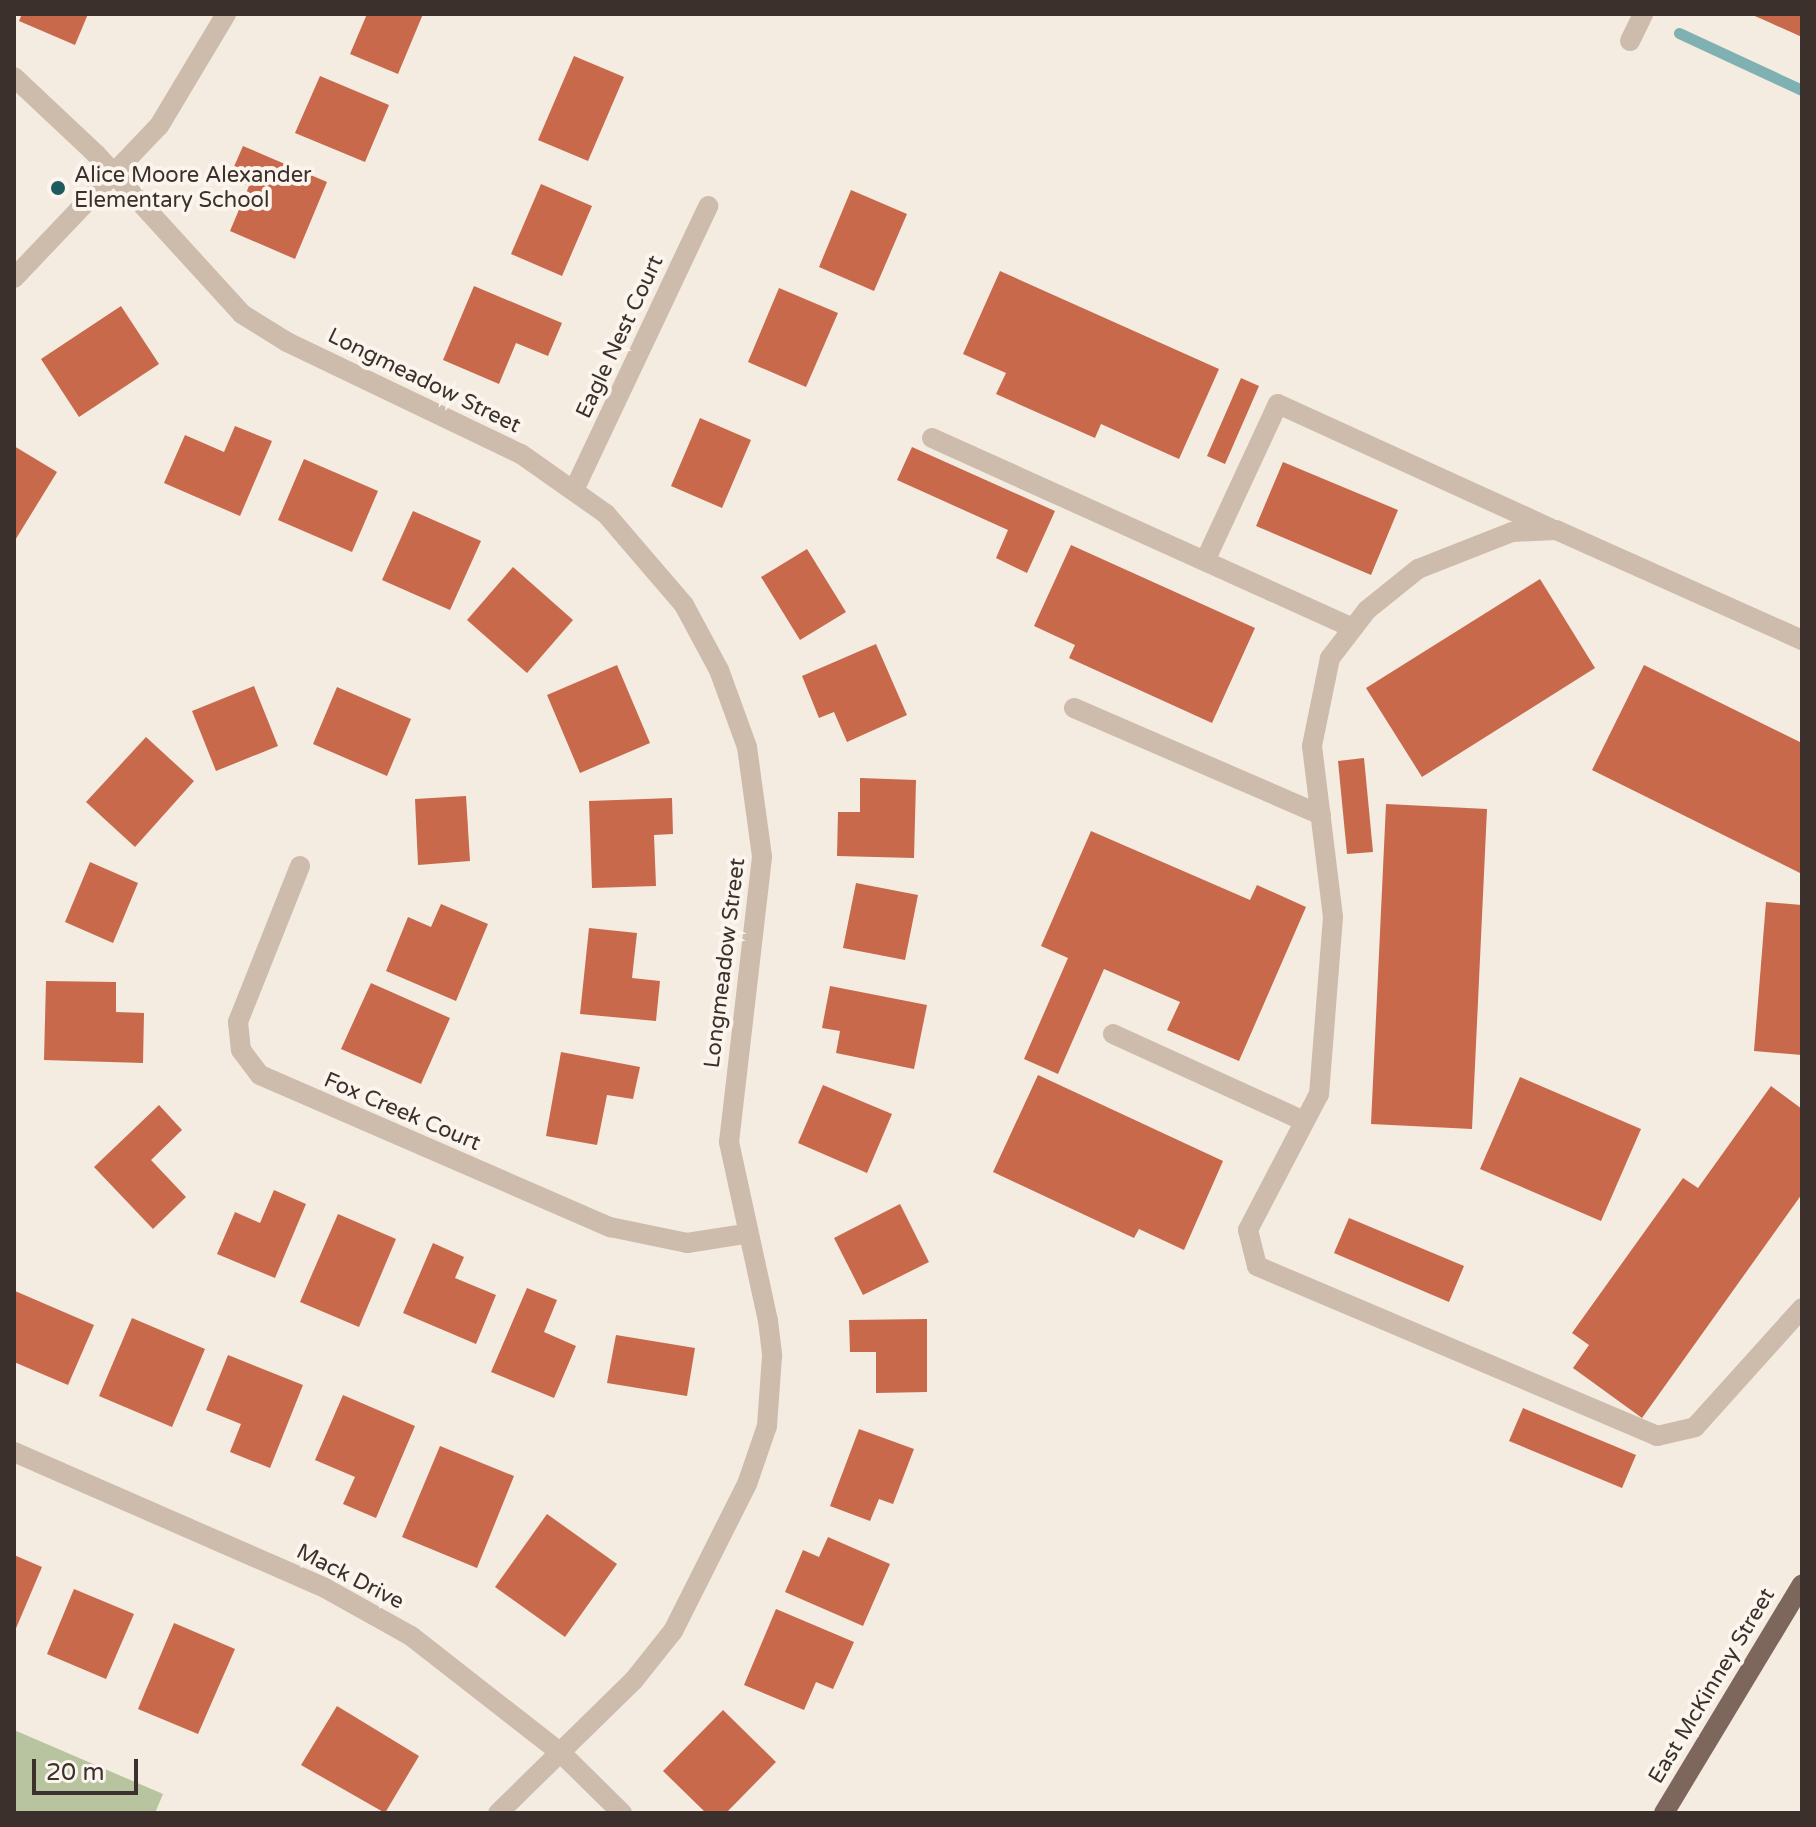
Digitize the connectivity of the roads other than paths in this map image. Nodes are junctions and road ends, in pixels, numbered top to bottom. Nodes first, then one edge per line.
1 (226, 14) edge
2 (1643, 14) edge
3 (1630, 41) dead end
4 (14, 77) edge
5 (116, 174) junction
6 (708, 206) dead end
7 (14, 278) edge
8 (932, 438) dead end
9 (575, 488) junction
10 (1556, 530) junction
11 (1205, 561) junction
12 (1353, 628) junction
13 (1802, 640) edge
14 (1074, 708) dead end
15 (1321, 815) junction
16 (300, 866) dead end
17 (1113, 1034) dead end
18 (1304, 1121) junction
19 (745, 1234) junction
20 (1802, 1308) edge
21 (14, 1452) edge
22 (1802, 1584) edge
23 (561, 1753) junction
24 (498, 1813) edge
25 (622, 1813) edge
26 (1664, 1813) edge

1 - 5 street
2 - 3 street
4 - 5 street, Longmeadow Street
5 - 7 street
5 - 9 street, Longmeadow Street
6 - 9 street, Eagle Nest Court
8 - 11 street
9 - 19 street, Longmeadow Street
10 - 11 street
10 - 12 street
10 - 13 street
11 - 12 street
12 - 15 street
14 - 15 street
15 - 18 street
16 - 19 street, Fox Creek Court
17 - 18 street
18 - 20 street
19 - 23 street, Longmeadow Street
21 - 23 street, Mack Drive
22 - 26 main road, East McKinney Street
23 - 24 street, Longmeadow Street
23 - 25 street, Mack Drive

